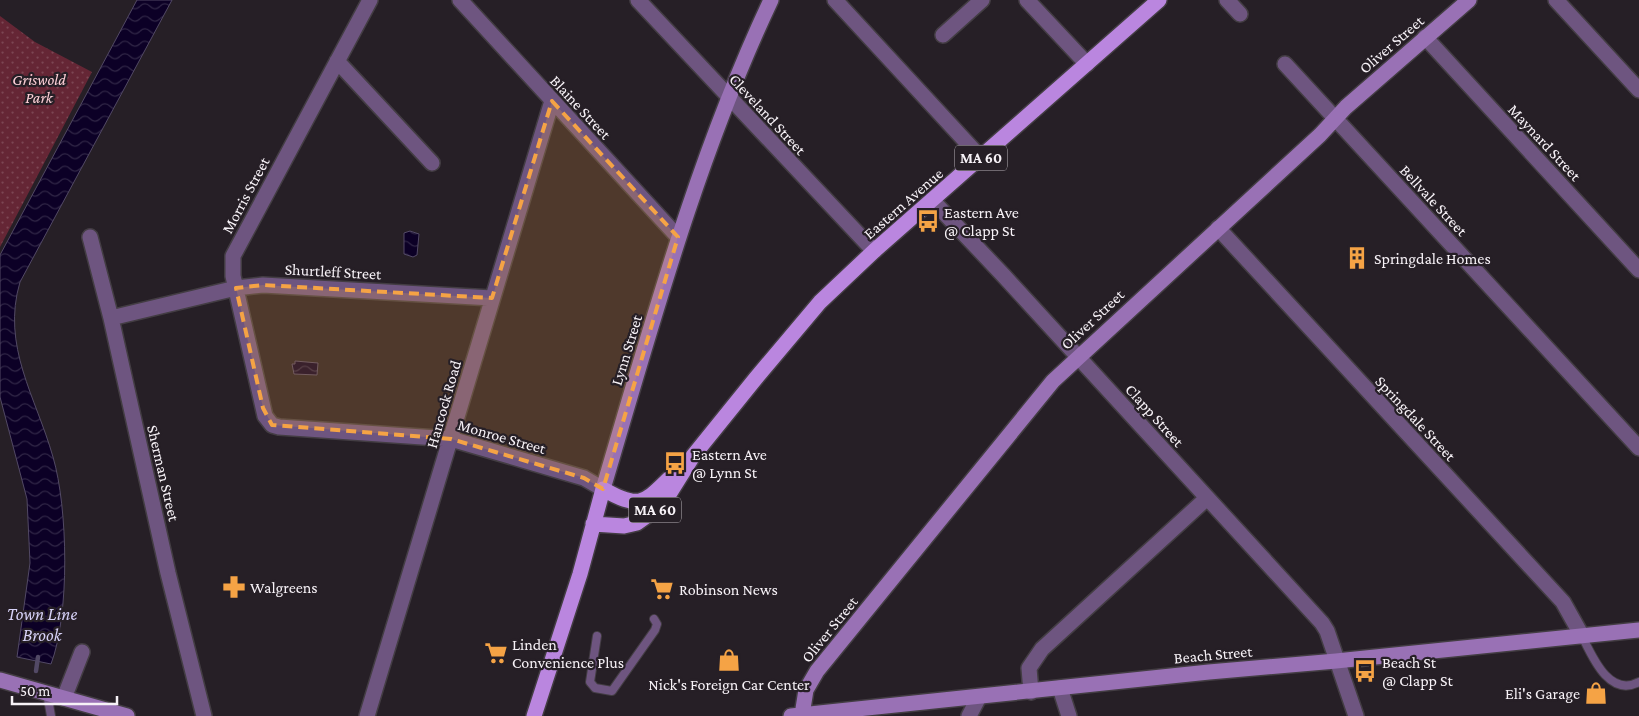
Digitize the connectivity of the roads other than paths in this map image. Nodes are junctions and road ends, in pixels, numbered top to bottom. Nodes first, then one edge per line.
1 (370, 0) edge
2 (460, 0) edge
3 (638, 0) edge
4 (770, 0) edge
5 (835, 0) edge
6 (982, 0) edge
7 (1027, 0) edge
8 (1159, 0) edge
9 (1227, 0) edge
10 (1468, 0) edge
11 (1556, 0) edge
12 (1240, 14) dead end
13 (943, 35) dead end
14 (1426, 37) junction
15 (337, 61) junction
16 (1087, 64) junction
17 (1284, 64) dead end
18 (1639, 90) edge
19 (728, 97) junction
20 (552, 101) junction
21 (1335, 119) junction
22 (981, 158) junction
23 (432, 163) dead end
24 (932, 200) junction
25 (1218, 228) junction
26 (90, 237) dead end
27 (678, 237) junction
28 (874, 251) junction
29 (1639, 270) edge
30 (236, 288) junction
31 (492, 298) junction
32 (112, 318) junction
33 (1078, 356) junction
34 (269, 422) joint
35 (451, 439) junction
36 (1639, 448) edge
37 (694, 456) junction
38 (602, 489) junction
39 (1206, 498) junction
40 (593, 524) junction
41 (654, 619) dead end
42 (1639, 630) edge
43 (597, 636) dead end
44 (1582, 636) junction
45 (82, 652) dead end
46 (1336, 661) junction
47 (0, 680) edge
48 (1639, 682) edge
49 (1060, 688) junction
50 (1031, 692) junction
51 (47, 693) junction
52 (979, 697) junction
53 (64, 698) junction
54 (872, 712) edge
55 (796, 715) edge
56 (51, 716) edge
57 (127, 716) edge
58 (204, 716) edge
59 (367, 716) edge
60 (534, 716) edge
61 (969, 716) edge
62 (1069, 716) edge
63 (1356, 716) edge

1 - 15 street, Morris Street
2 - 20 street, Blaine Street
3 - 19 street, Cleveland Street
4 - 19 main road, Lynn Street
5 - 22 street
6 - 13 street
7 - 16 street
8 - 16 main road, Eastern Avenue / MA 60
9 - 12 street
10 - 14 main road, Oliver Street
11 - 18 street
14 - 21 main road, Oliver Street
14 - 29 street, Maynard Street
15 - 23 street
15 - 30 street, Morris Street
16 - 22 main road, Eastern Avenue / MA 60
17 - 21 street, Bellvale Street
19 - 27 main road, Lynn Street
19 - 28 street, Cleveland Street
20 - 27 street, Blaine Street
20 - 31 street, Hancock Road
21 - 25 main road, Oliver Street
21 - 36 street, Bellvale Street
22 - 24 main road, Eastern Avenue / MA 60
24 - 28 main road, Eastern Avenue / MA 60
24 - 33 street, Clapp Street
25 - 33 main road, Oliver Street
25 - 44 street, Springdale Street
26 - 32 street, Sherman Street
27 - 38 main road, Lynn Street
28 - 37 main road, Eastern Avenue / MA 60
30 - 31 street, Shurtleff Street
30 - 32 street, Shurtleff Street
30 - 34 street, Morris Street
31 - 35 street, Hancock Road
32 - 58 street, Sherman Street
33 - 39 street, Clapp Street
33 - 55 main road, Oliver Street
34 - 35 street, Monroe Street
35 - 38 street, Monroe Street
35 - 59 street, Hancock Road
37 - 38 main road, Eastern Avenue / MA 60
37 - 40 main road, Eastern Avenue / MA 60
38 - 40 main road, Lynn Street
39 - 46 street, Clapp Street
39 - 50 street
40 - 60 main road, Lynn Street
41 - 43 lane
42 - 44 main road, Beach Street
44 - 46 main road, Beach Street
44 - 48 lane
45 - 53 street
46 - 49 main road, Beach Street
46 - 63 street, Clapp Street
47 - 51 main road
49 - 50 main road, Beach Street
49 - 62 street
50 - 52 main road, Beach Street
51 - 53 main road
51 - 56 lane
52 - 54 main road, Beach Street
52 - 61 street
53 - 57 main road
54 - 55 main road, Beach Street

